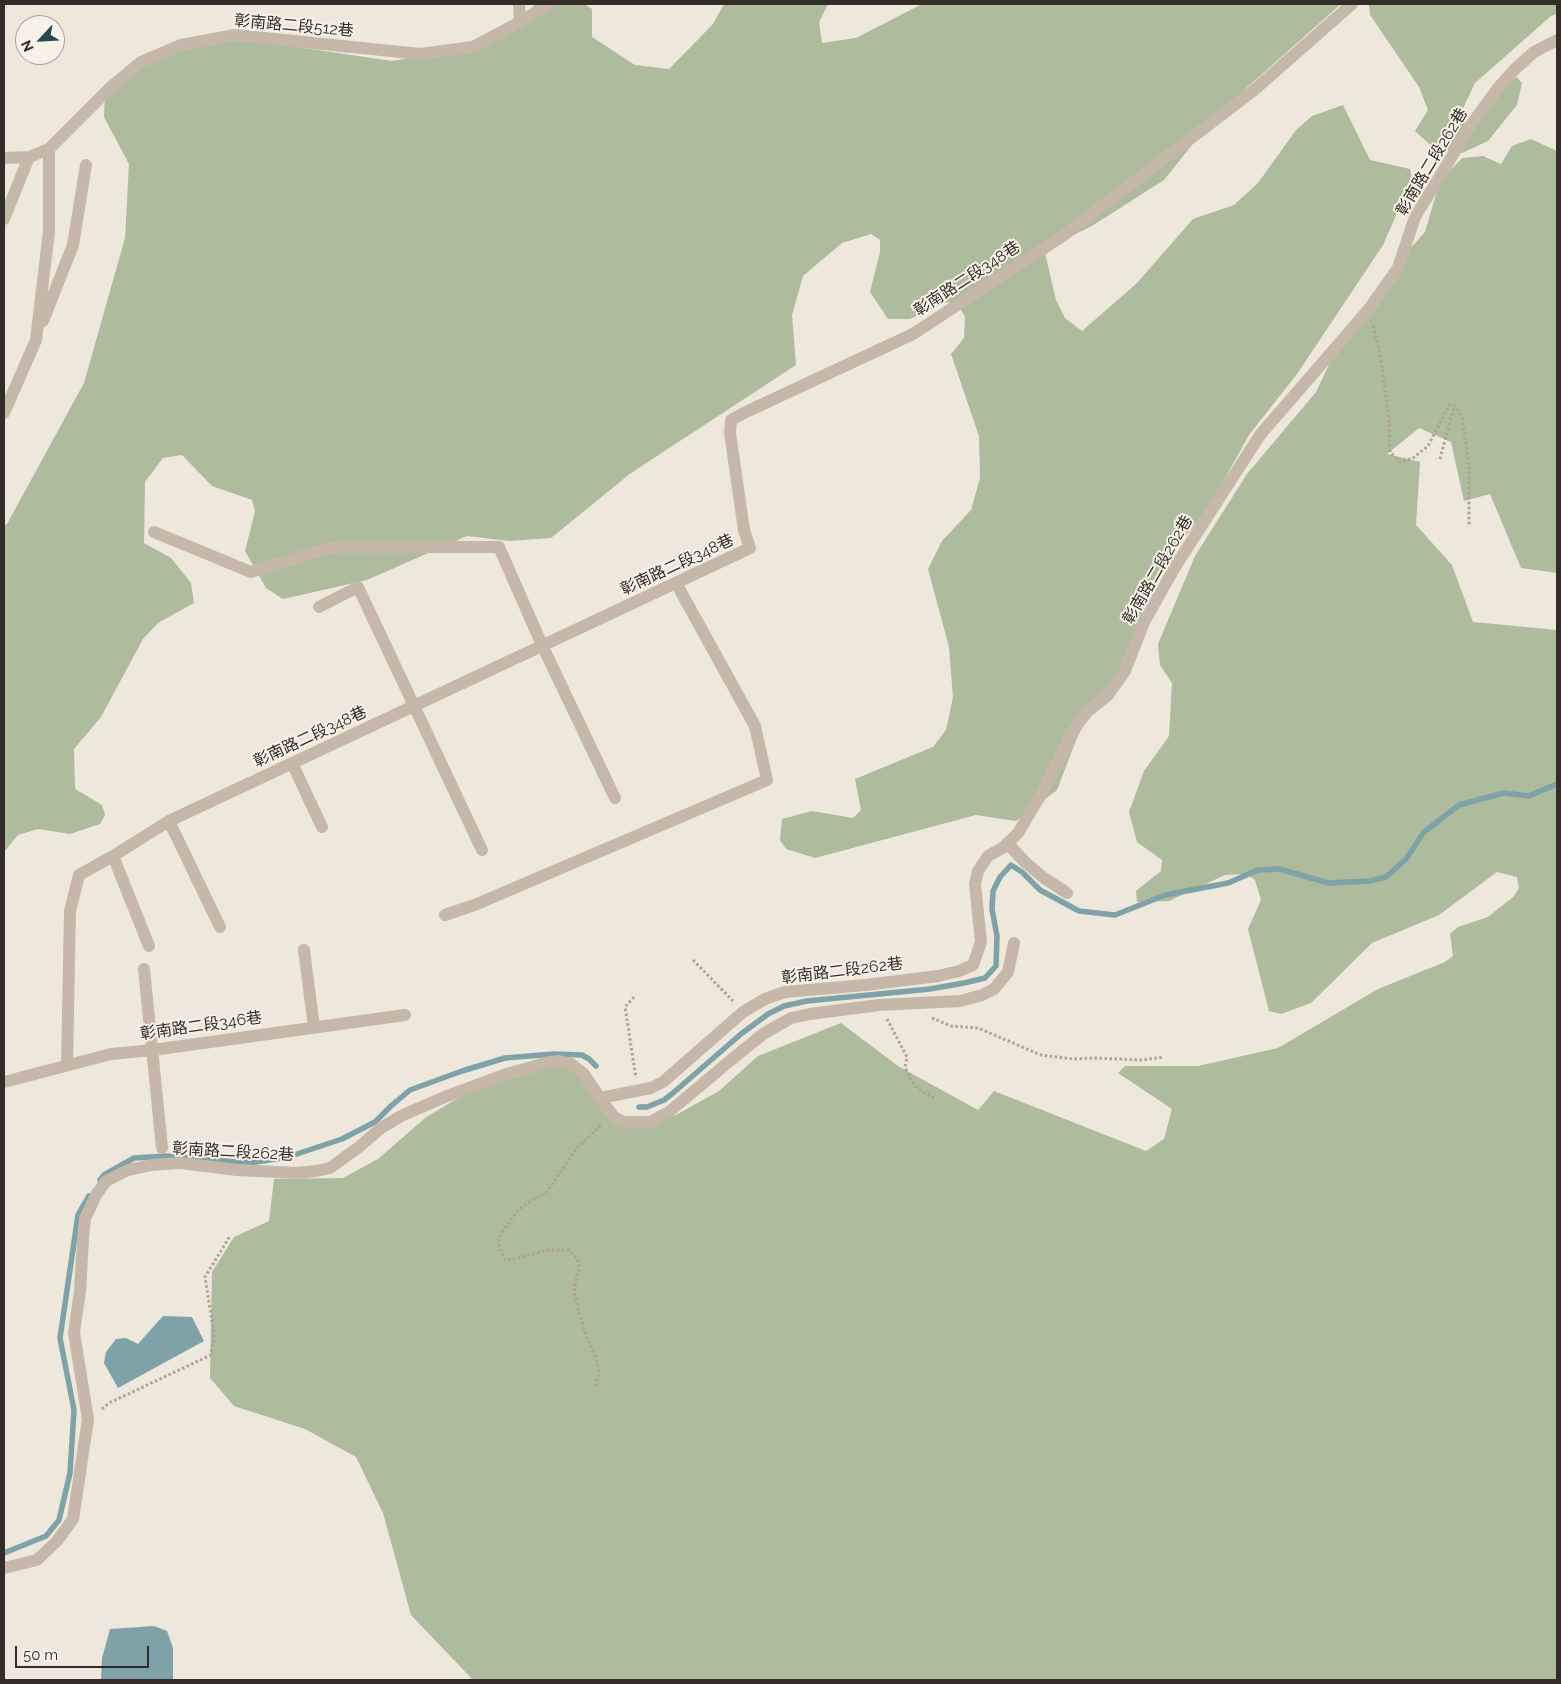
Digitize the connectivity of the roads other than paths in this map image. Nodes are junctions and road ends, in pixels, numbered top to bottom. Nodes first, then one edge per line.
1 (519, 4) edge
2 (549, 4) edge
3 (1352, 4) edge
4 (520, 22) junction
5 (1557, 40) edge
6 (48, 149) junction
7 (28, 157) junction
8 (4, 158) edge
9 (86, 165) dead end
10 (4, 219) edge
11 (36, 340) junction
12 (4, 413) edge
13 (154, 532) dead end
14 (676, 583) junction
15 (319, 607) dead end
16 (542, 645) junction
17 (414, 706) junction
18 (292, 763) junction
19 (615, 798) dead end
20 (169, 821) junction
21 (322, 827) dead end
22 (1007, 843) junction
23 (482, 850) dead end
24 (113, 856) junction
25 (1067, 893) dead end
26 (445, 915) dead end
27 (220, 927) dead end
28 (1014, 943) dead end
29 (149, 946) dead end
30 (304, 950) dead end
31 (144, 969) dead end
32 (405, 1015) dead end
33 (314, 1027) junction
34 (153, 1050) junction
35 (67, 1065) junction
36 (4, 1082) edge
37 (600, 1098) junction
38 (162, 1148) dead end
39 (4, 1568) edge

1 - 4 street
2 - 4 street, 彰南路二段512巷
3 - 14 street, 彰南路二段348巷
4 - 6 street, 彰南路二段512巷
5 - 22 street, 彰南路二段262巷
6 - 7 street, 彰南路二段512巷
6 - 11 street
7 - 8 street, 彰南路二段512巷
7 - 10 street
9 - 11 street
11 - 12 street
13 - 16 street
14 - 16 street, 彰南路二段348巷
14 - 26 street
15 - 17 street
16 - 17 street, 彰南路二段348巷
16 - 19 street
17 - 18 street, 彰南路二段348巷
17 - 23 street
18 - 20 street, 彰南路二段348巷
18 - 21 street
20 - 24 street, 彰南路二段348巷
20 - 27 street
22 - 25 street
22 - 37 street, 彰南路二段262巷
24 - 29 street
24 - 35 street, 彰南路二段348巷
28 - 37 street
30 - 33 street
31 - 34 street
32 - 33 street, 彰南路二段346巷
33 - 34 street, 彰南路二段346巷
34 - 35 street, 彰南路二段346巷
34 - 38 street
35 - 36 street, 彰南路二段346巷
37 - 39 street, 彰南路二段262巷

